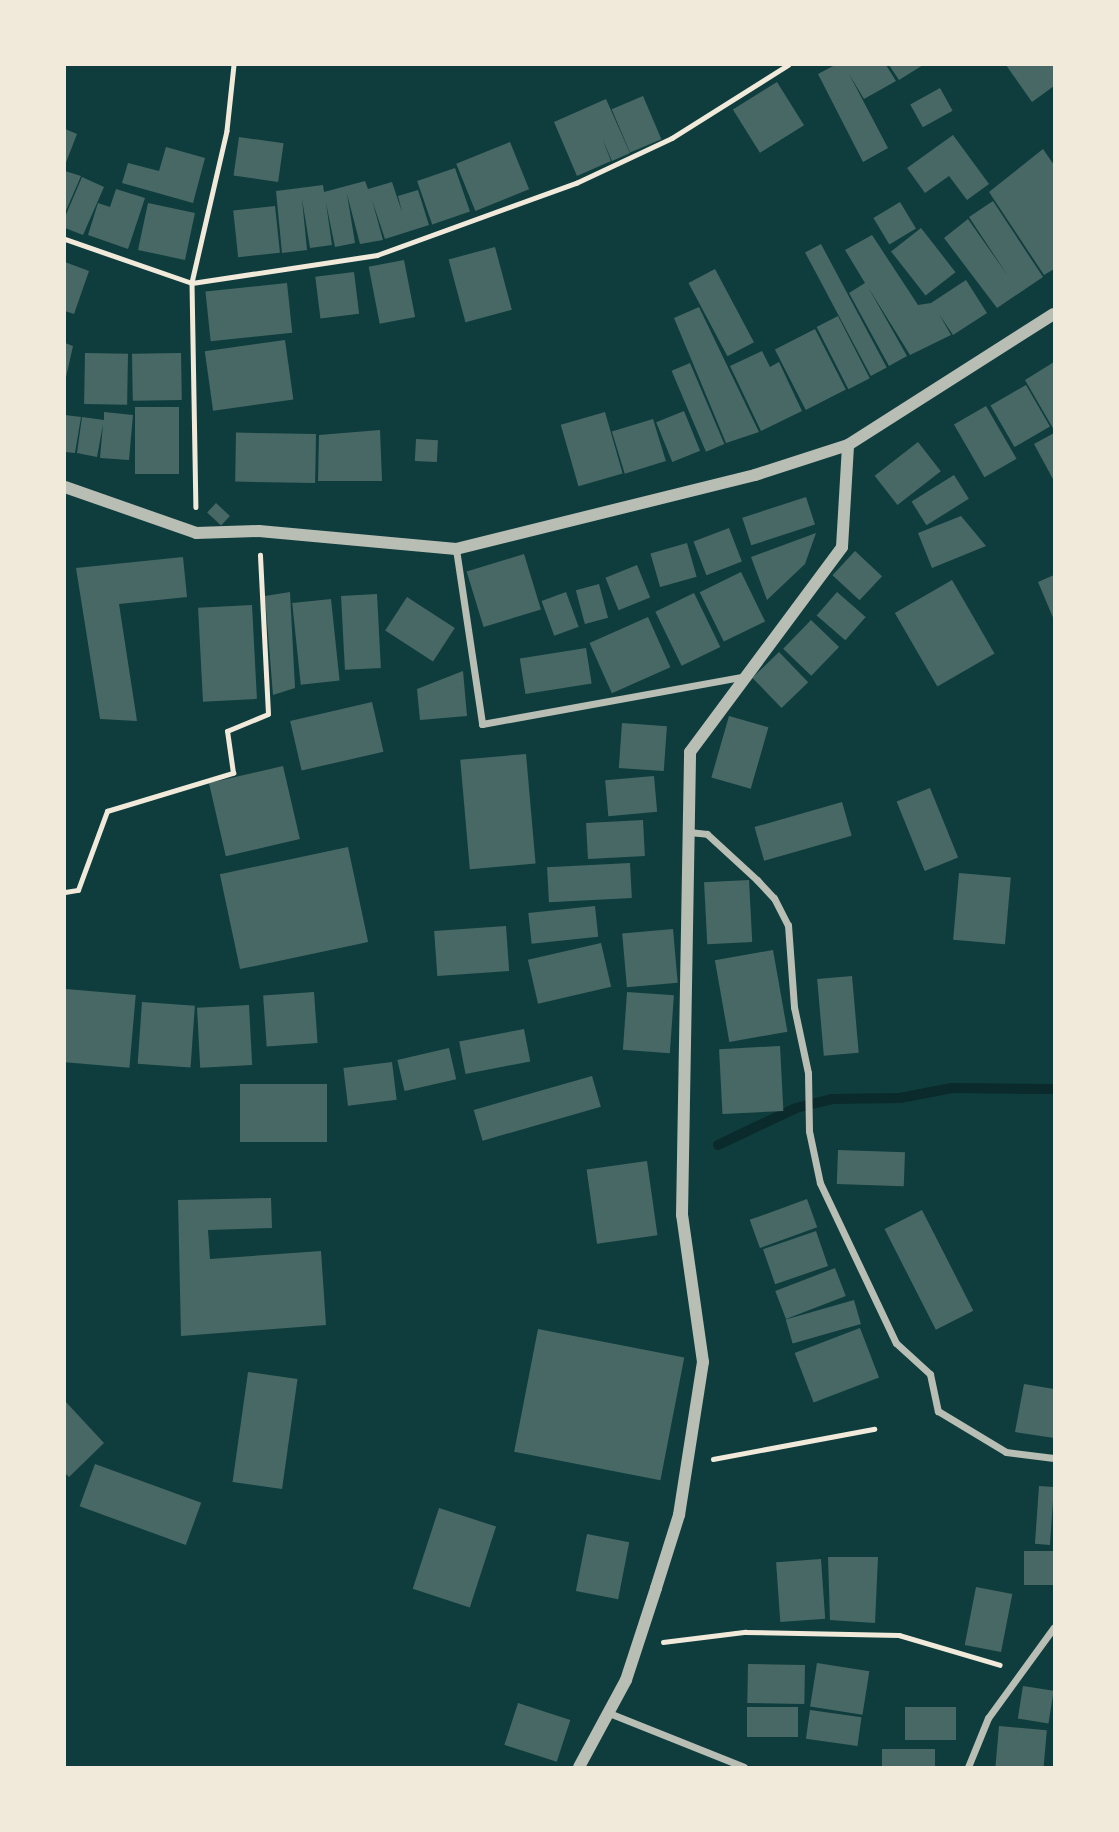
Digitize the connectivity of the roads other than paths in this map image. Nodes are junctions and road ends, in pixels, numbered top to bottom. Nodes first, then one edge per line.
1 (1054, 314) edge
2 (848, 445) junction
3 (65, 487) edge
4 (456, 549) junction
5 (747, 676) junction
6 (689, 832) junction
7 (1054, 1458) edge
8 (1054, 1627) edge
9 (609, 1713) junction
10 (579, 1767) edge
11 (744, 1767) edge
12 (968, 1767) edge

1 - 2 street
2 - 4 street
2 - 5 street
3 - 4 street
4 - 5 street
5 - 6 street
6 - 7 street
6 - 9 street
8 - 12 street
9 - 10 street
9 - 11 street

